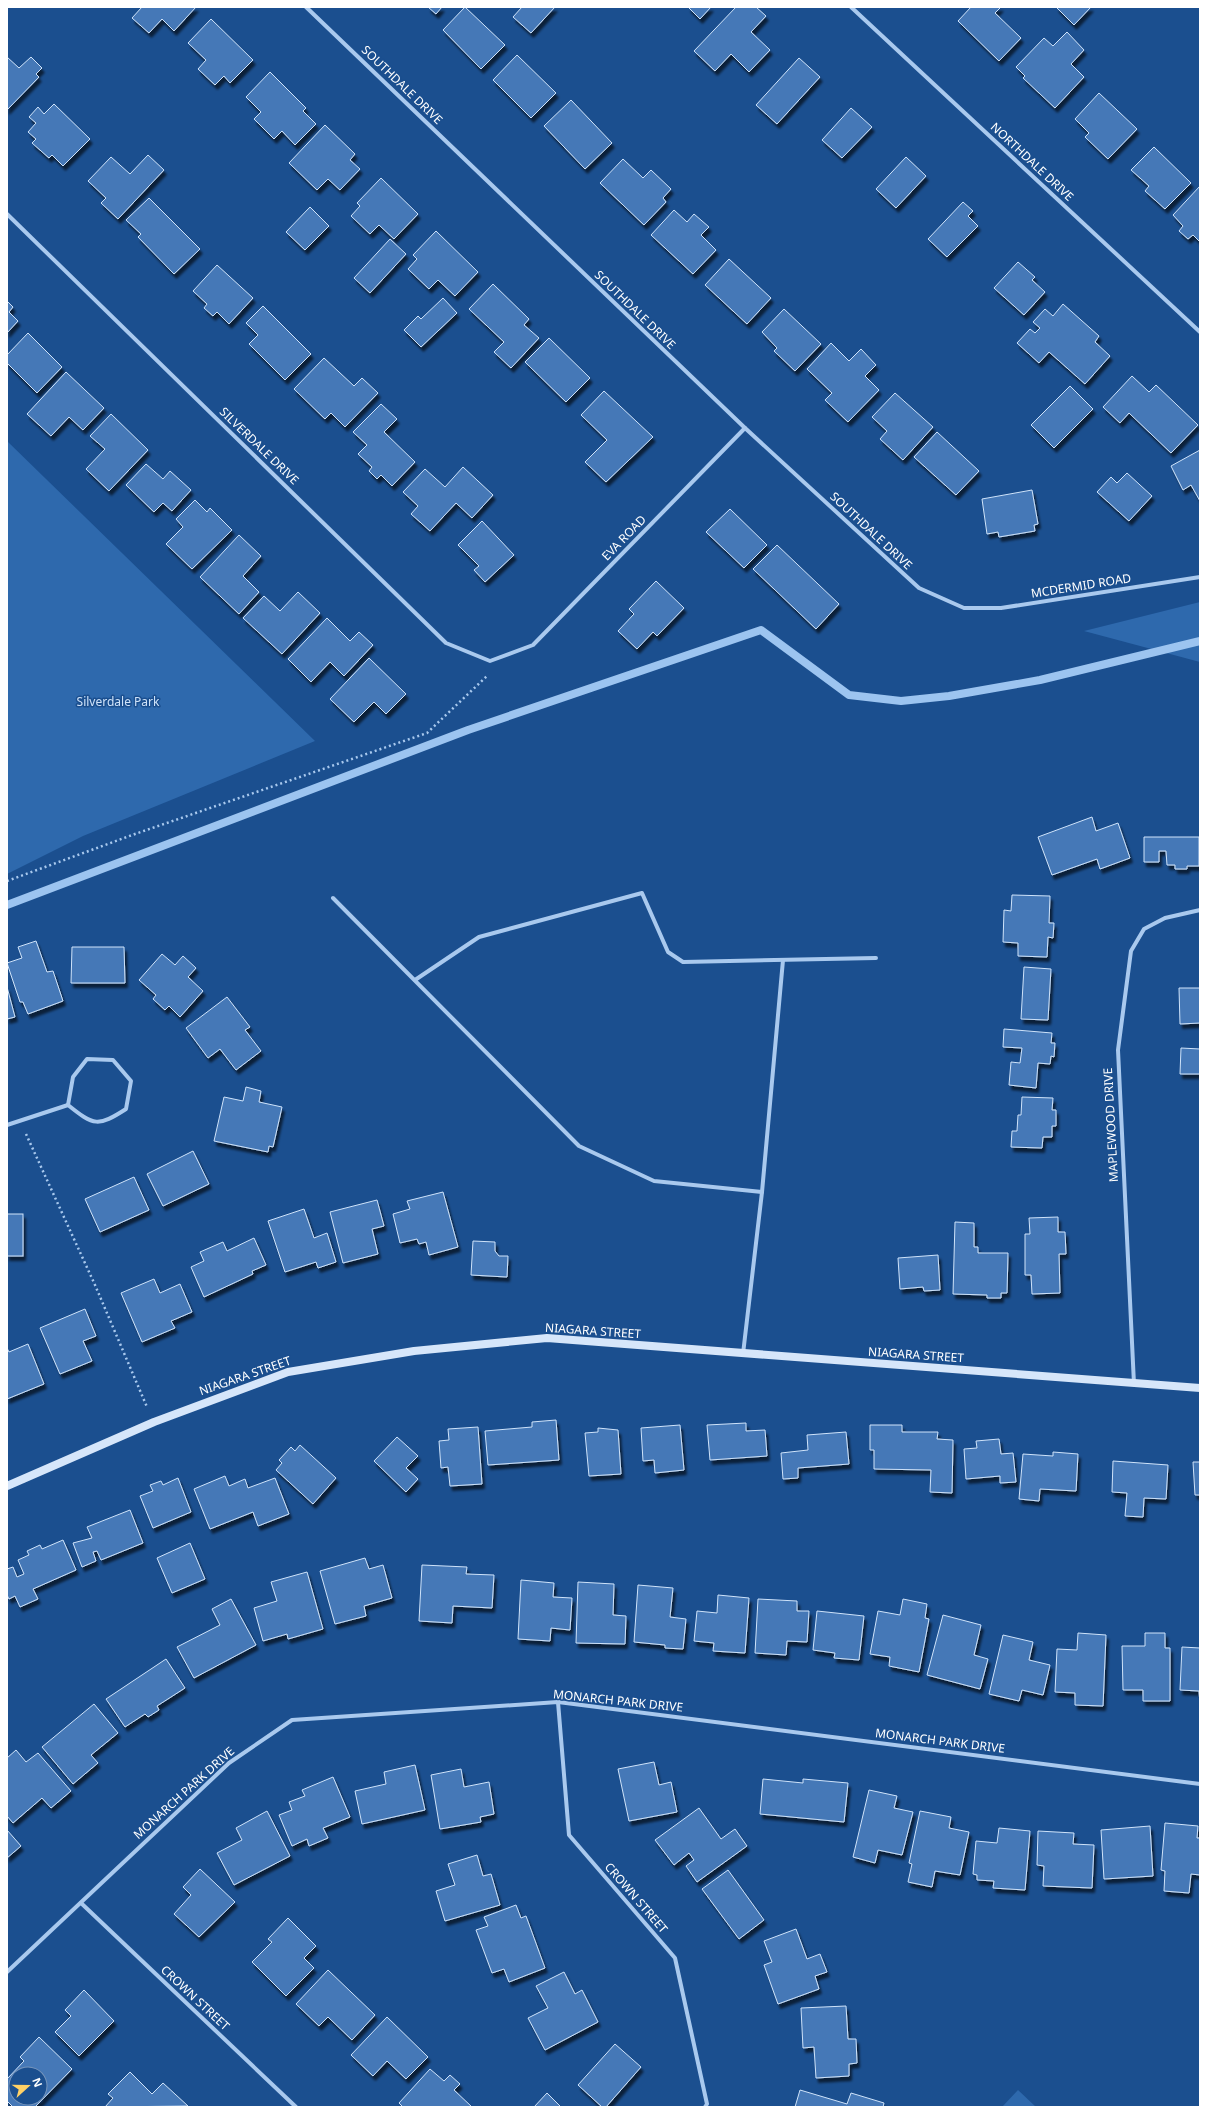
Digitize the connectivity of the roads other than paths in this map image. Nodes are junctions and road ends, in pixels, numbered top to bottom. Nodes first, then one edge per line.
1 (306, 7) edge
2 (851, 7) edge
3 (7, 214) edge
4 (1200, 332) edge
5 (745, 428) junction
6 (1200, 577) edge
7 (964, 608) joint
8 (512, 652) joint
9 (333, 898) dead end
10 (1200, 910) edge
11 (876, 958) dead end
12 (783, 960) junction
13 (415, 980) junction
14 (68, 1105) junction
15 (7, 1125) edge
16 (762, 1192) junction
17 (744, 1354) junction
18 (1134, 1384) junction
19 (1200, 1388) edge
20 (7, 1486) edge
21 (558, 1702) junction
22 (1200, 1784) edge
23 (81, 1903) junction
24 (7, 1972) edge
25 (296, 2107) edge
26 (705, 2107) edge

1 - 5 street, SOUTHDALE DRIVE
2 - 4 street, NORTHDALE DRIVE
3 - 8 street, SILVERDALE DRIVE
5 - 7 street, SOUTHDALE DRIVE
5 - 8 street, EVA ROAD
6 - 7 street, MCDERMID ROAD
9 - 13 street
10 - 18 street, MAPLEWOOD DRIVE
11 - 12 street
12 - 13 street
12 - 16 street
13 - 16 street
14 - 14 street
14 - 15 street
16 - 17 street
17 - 18 main road, NIAGARA STREET
17 - 20 main road, NIAGARA STREET
18 - 19 main road, NIAGARA STREET
21 - 22 street, MONARCH PARK DRIVE
21 - 23 street, MONARCH PARK DRIVE
21 - 26 street, CROWN STREET
23 - 24 street, MONARCH PARK DRIVE
23 - 25 street, CROWN STREET

